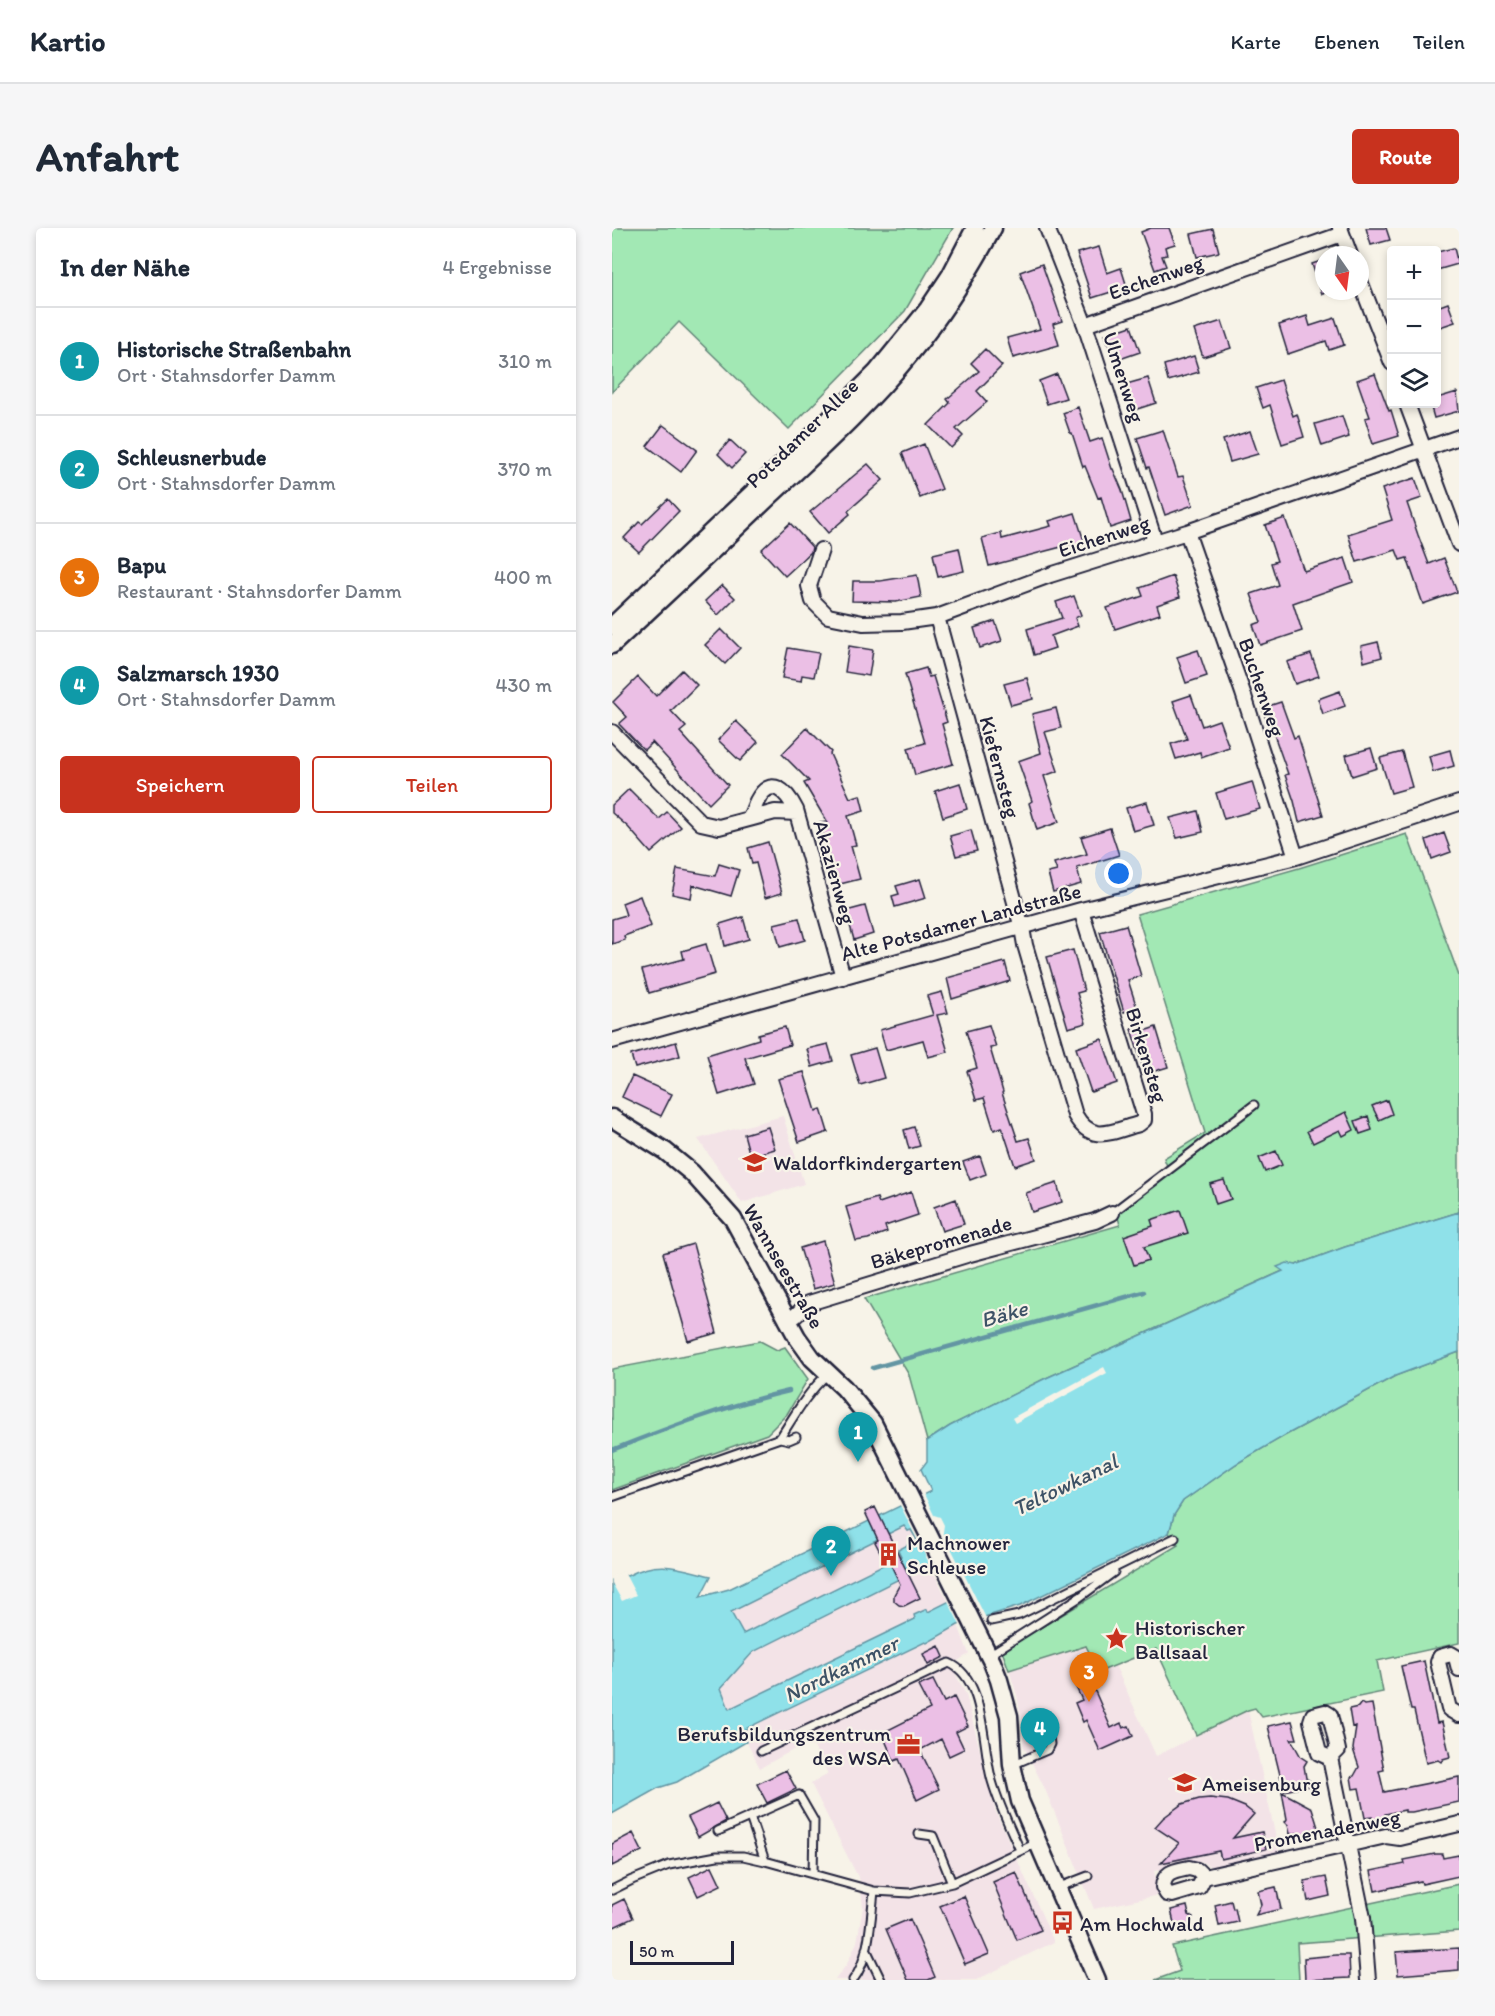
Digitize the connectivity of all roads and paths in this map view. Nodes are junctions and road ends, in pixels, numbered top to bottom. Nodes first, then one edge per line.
1 (975, 228) edge
2 (993, 228) edge
3 (1047, 228) edge
4 (1341, 231) edge
5 (1347, 246) edge
6 (1367, 300) edge
7 (1085, 325) junction
8 (1388, 354) edge
9 (1409, 408) edge
10 (1459, 437) edge
11 (1424, 449) junction
12 (1187, 532) junction
13 (1155, 541) junction
14 (1459, 544) edge
15 (821, 550) dead end
16 (937, 617) junction
17 (612, 626) edge
18 (612, 645) edge
19 (612, 732) edge
20 (1459, 803) edge
21 (797, 813) junction
22 (749, 819) junction
23 (1296, 857) junction
24 (1082, 910) junction
25 (1022, 928) junction
26 (843, 977) junction
27 (612, 1041) edge
28 (1254, 1105) dead end
29 (612, 1118) edge
30 (1112, 1214) joint
31 (788, 1320) junction
32 (828, 1374) junction
33 (796, 1437) dead end
34 (780, 1438) junction
35 (612, 1497) edge
36 (1175, 1538) dead end
37 (1131, 1560) junction
38 (985, 1627) junction
39 (988, 1655) junction
40 (1459, 1669) edge
41 (1454, 1712) edge
42 (1048, 1730) dead end
43 (761, 1751) dead end
44 (1330, 1758) dead end
45 (1012, 1765) junction
46 (750, 1817) junction
47 (1459, 1824) edge
48 (718, 1831) dead end
49 (919, 1834) dead end
50 (1037, 1843) junction
51 (1347, 1845) junction
52 (1020, 1850) junction
53 (765, 1861) junction
54 (813, 1874) junction
55 (1088, 1876) dead end
56 (1204, 1877) dead end
57 (952, 1883) junction
58 (1057, 1888) junction
59 (612, 1890) edge
60 (874, 1891) junction
61 (866, 1948) junction
62 (853, 1980) edge
63 (880, 1980) edge
64 (1097, 1980) edge
65 (1368, 1980) edge

1 - 17 street, Potsdamer Allee
2 - 18 street, Potsdamer Allee
3 - 7 street, Ulmenweg
4 - 5 street
4 - 7 street, Eschenweg
6 - 8 street
7 - 13 street, Ulmenweg
9 - 11 street
10 - 11 street, Eichenweg
11 - 12 street, Eichenweg
11 - 14 street
12 - 13 street, Eichenweg
12 - 23 street, Buchenweg
13 - 16 street, Eichenweg
15 - 16 street, Eichenweg
16 - 25 street, Kiefernsteg
19 - 22 street, Akazienweg
20 - 23 street, Alte Potsdamer Landstraße
21 - 22 street, Akazienweg
21 - 22 street, Akazienweg
21 - 26 street, Akazienweg
23 - 24 street, Alte Potsdamer Landstraße
24 - 25 street, Alte Potsdamer Landstraße
24 - 25 street, Birkensteg
25 - 26 street, Alte Potsdamer Landstraße
26 - 27 street, Alte Potsdamer Landstraße
28 - 30 lane
29 - 31 street, Wannseestraße
30 - 31 street, Bäkepromenade
31 - 32 street, Wannseestraße
32 - 34 lane
32 - 38 street, Wannseestraße
33 - 34 lane
34 - 35 lane
36 - 37 lane
37 - 38 lane
37 - 39 lane
38 - 39 street, Wannseestraße
39 - 45 street, Wannseestraße
40 - 41 street
42 - 45 lane
43 - 52 lane
44 - 51 street
45 - 50 street, Wannseestraße
46 - 48 lane
46 - 53 lane
46 - 54 lane
47 - 51 street, Promenadenweg
49 - 57 lane
50 - 52 lane
50 - 58 street, Wannseestraße
51 - 56 street, Promenadenweg
51 - 65 street
52 - 57 lane
53 - 54 lane
53 - 59 lane
54 - 60 lane
55 - 58 lane
57 - 60 lane
58 - 64 street, Wannseestraße
60 - 61 lane
61 - 62 lane
61 - 63 lane

